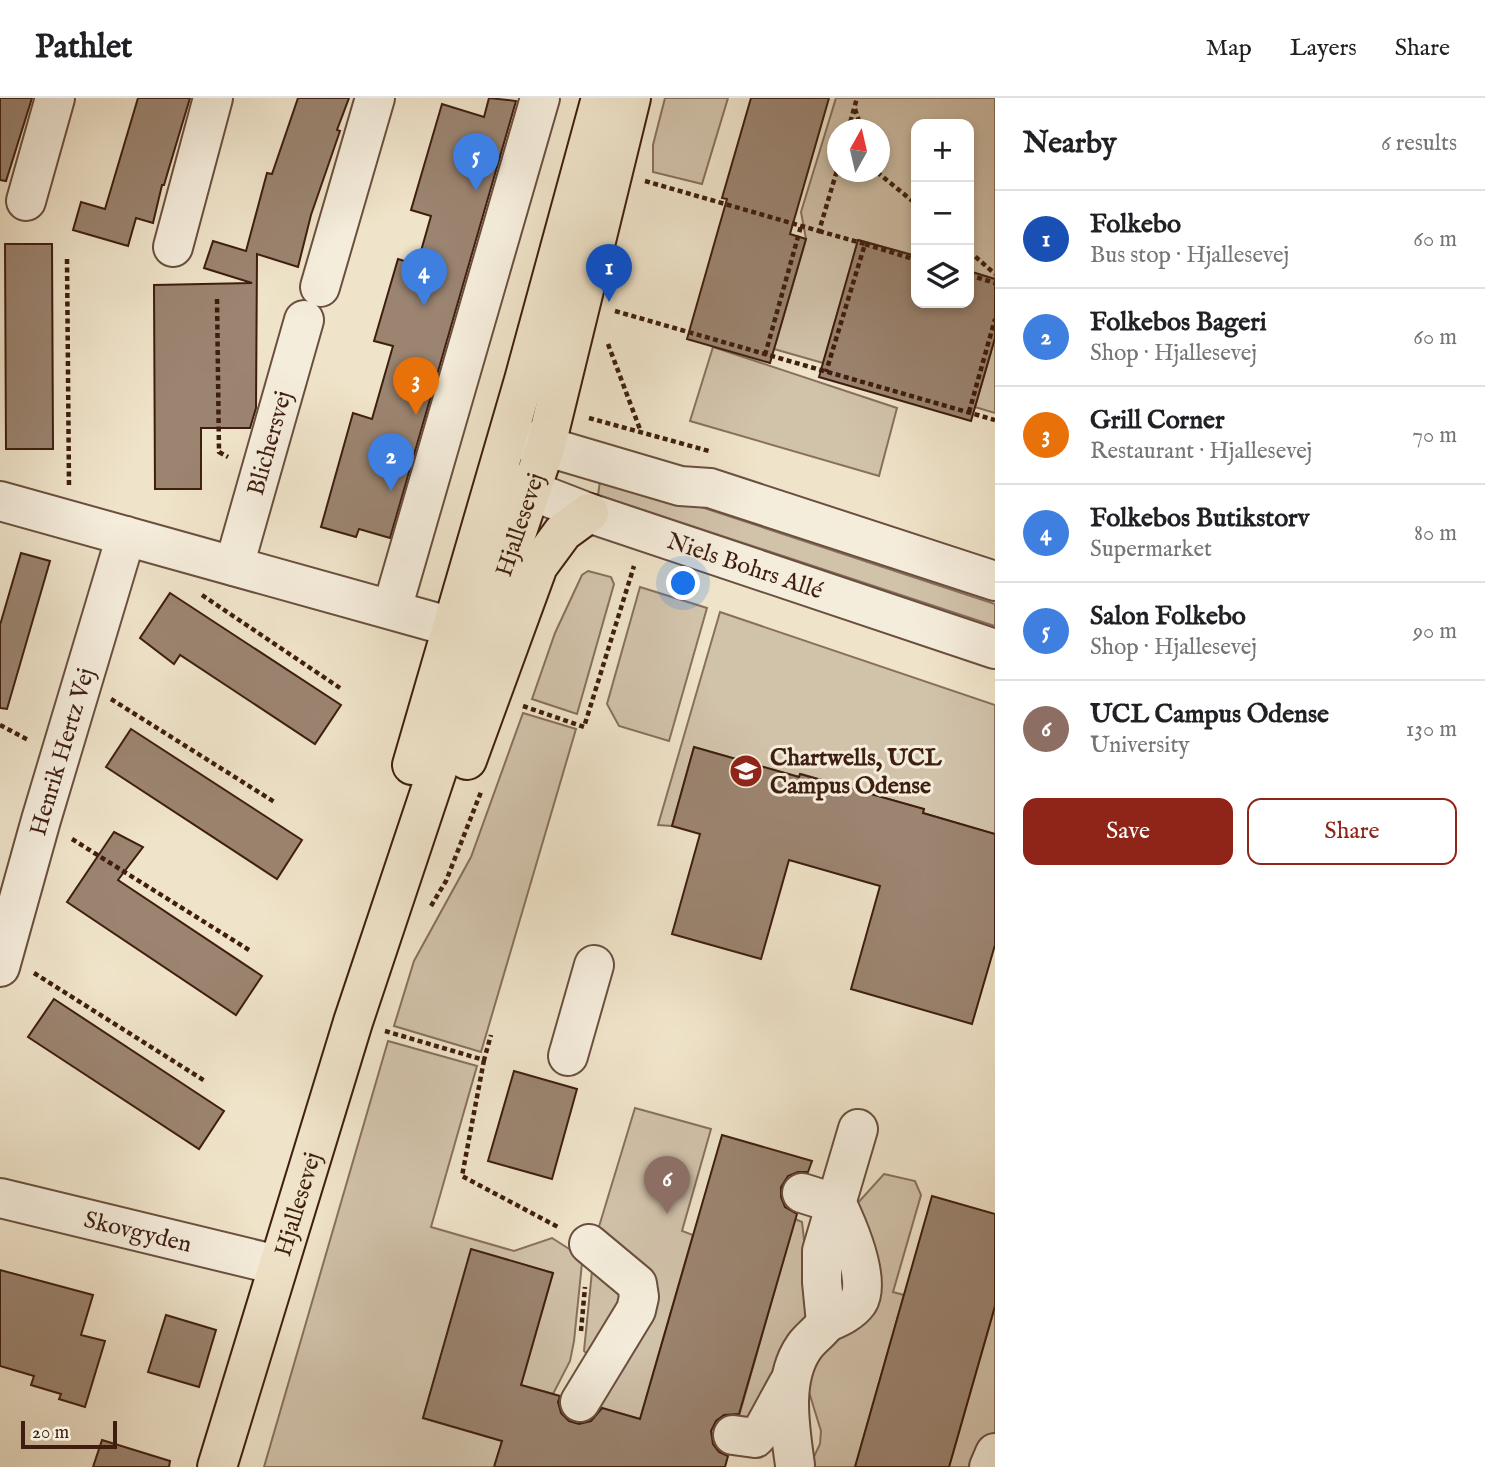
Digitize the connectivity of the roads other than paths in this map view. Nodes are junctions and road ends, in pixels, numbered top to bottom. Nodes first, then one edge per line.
1 (55, 98) edge
2 (213, 98) edge
3 (375, 98) edge
4 (540, 98) edge
5 (601, 98) edge
6 (631, 98) edge
7 (26, 201) dead end
8 (173, 247) dead end
9 (558, 395) junction
10 (508, 435) junction
11 (545, 445) junction
12 (496, 477) junction
13 (710, 488) junction
14 (531, 492) junction
15 (0, 501) edge
16 (589, 513) junction
17 (126, 536) junction
18 (234, 566) junction
19 (995, 581) edge
20 (392, 609) junction
21 (452, 626) junction
22 (995, 649) edge
23 (379, 942) junction
24 (2, 961) edge
25 (593, 965) dead end
26 (568, 1056) dead end
27 (858, 1129) dead end
28 (0, 1198) edge
29 (589, 1244) road end
30 (277, 1265) junction
31 (580, 1402) dead end
32 (733, 1435) dead end
33 (995, 1453) edge
34 (217, 1467) edge
35 (989, 1467) edge

1 - 7 street
2 - 8 street
3 - 18 street, Blichersvej
4 - 20 street
5 - 10 main road, Hjallesevej
6 - 9 main road, Hjallesevej
9 - 11 main road, Hjallesevej
9 - 13 street
10 - 11 street
10 - 12 main road, Hjallesevej
11 - 13 street
11 - 14 main road, Hjallesevej
12 - 14 street, Niels Bohrs Allé
12 - 21 main road, Hjallesevej
13 - 19 street
14 - 16 street, Niels Bohrs Allé
14 - 23 main road, Hjallesevej
15 - 17 street
16 - 22 street, Niels Bohrs Allé
16 - 23 main road
17 - 18 street
17 - 24 street, Henrik Hertz Vej
18 - 20 street
20 - 21 street
21 - 23 main road, Hjallesevej
23 - 30 main road, Hjallesevej
25 - 26 street
27 - 32 street
28 - 30 street, Skovgyden
29 - 31 street
30 - 34 main road, Hjallesevej
33 - 35 street

